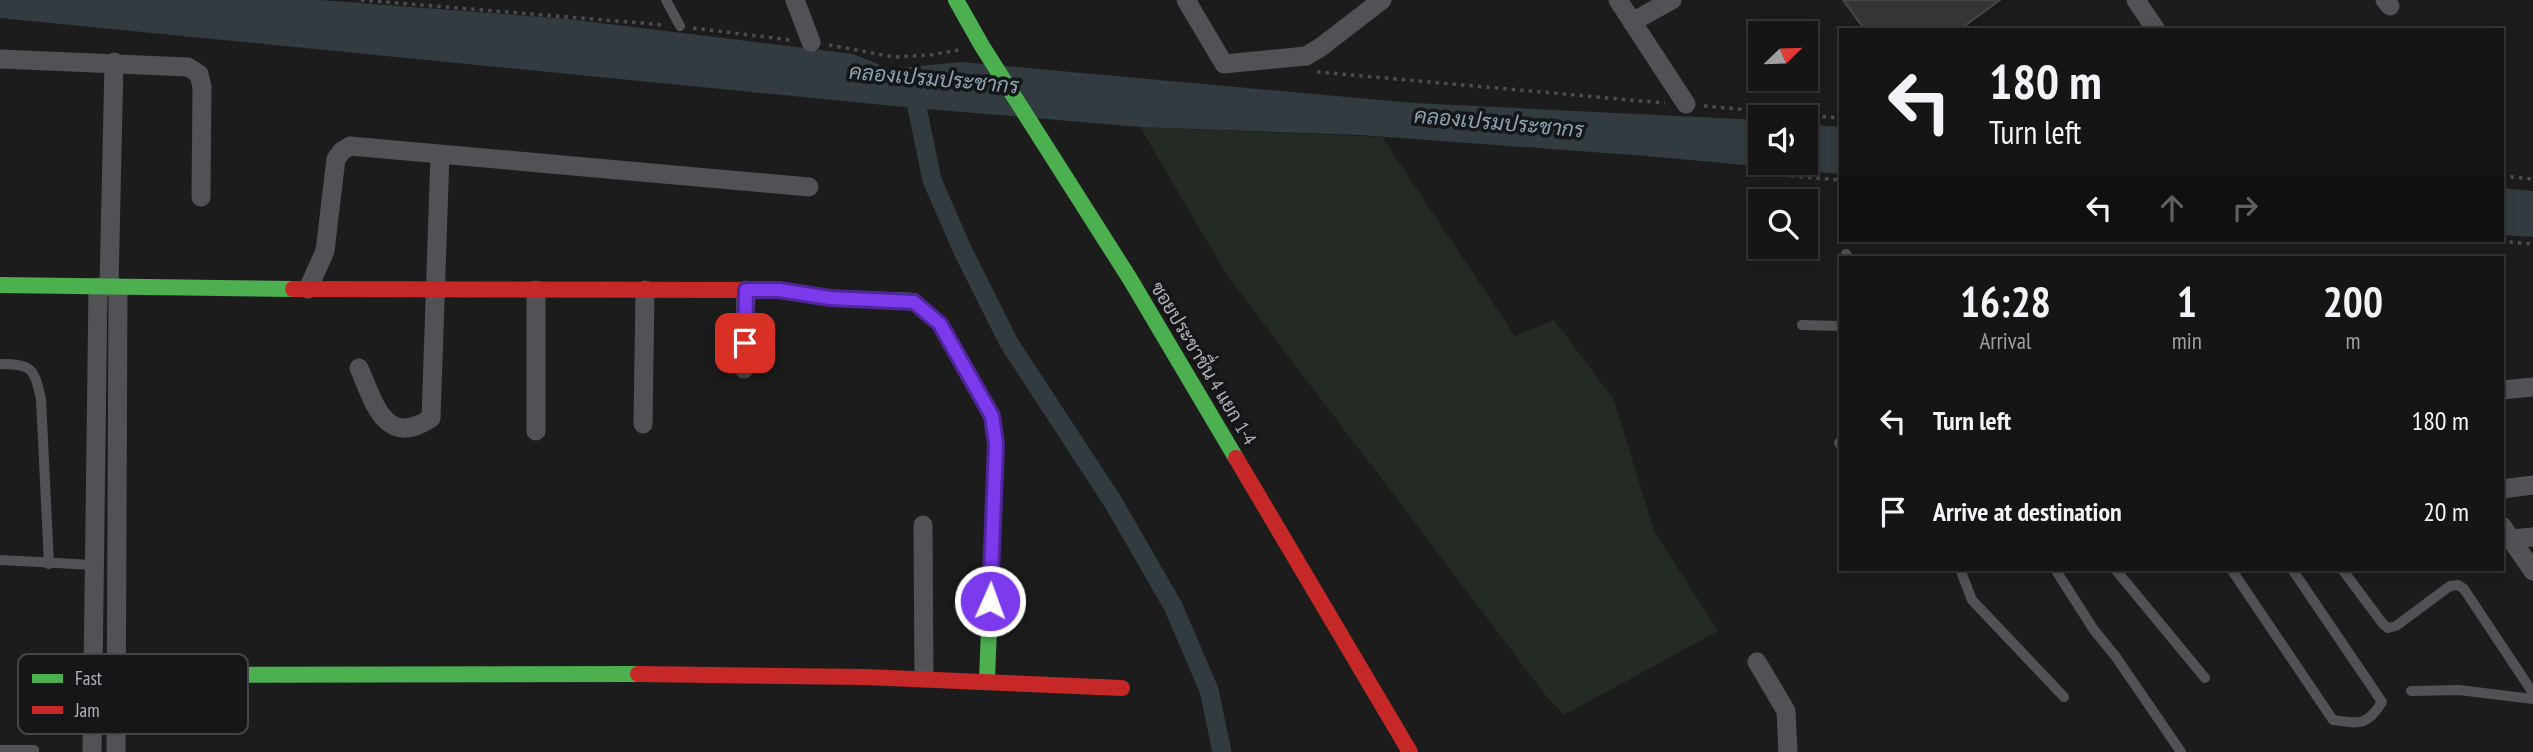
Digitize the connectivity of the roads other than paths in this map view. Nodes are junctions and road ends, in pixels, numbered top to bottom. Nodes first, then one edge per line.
1 (666, 0) edge
2 (795, 0) edge
3 (956, 0) edge
4 (1186, 0) edge
5 (1382, 0) edge
6 (1618, 0) edge
7 (1672, 0) edge
8 (2136, 0) edge
9 (1632, 22) junction
10 (680, 26) dead end
11 (2155, 28) edge
12 (811, 42) dead end
13 (0, 59) edge
14 (114, 62) junction
15 (1686, 104) road end
16 (440, 155) junction
17 (809, 187) dead end
18 (201, 197) dead end
19 (0, 285) edge
20 (108, 288) junction
21 (308, 289) junction
22 (435, 289) junction
23 (536, 290) junction
24 (645, 290) junction
25 (746, 290) junction
26 (1801, 326) dead end
27 (1839, 326) edge
28 (0, 364) edge
29 (359, 368) dead end
30 (744, 369) dead end
31 (2533, 387) edge
32 (2504, 390) edge
33 (643, 424) dead end
34 (536, 431) dead end
35 (2533, 485) edge
36 (2504, 489) edge
37 (923, 525) dead end
38 (2507, 533) edge
39 (2533, 537) edge
40 (0, 561) edge
41 (49, 564) junction
42 (94, 565) junction
43 (1961, 571) edge
44 (2056, 571) edge
45 (2117, 571) edge
46 (2232, 571) edge
47 (2293, 571) edge
48 (2343, 571) edge
49 (2533, 571) edge
50 (93, 654) edge
51 (116, 654) edge
52 (1757, 662) dead end
53 (248, 675) edge
54 (924, 678) junction
55 (2205, 678) dead end
56 (987, 680) junction
57 (1122, 688) dead end
58 (2411, 691) dead end
59 (2533, 693) edge
60 (2063, 697) dead end
61 (2533, 699) edge
62 (92, 734) edge
63 (116, 734) edge
64 (0, 750) edge
65 (34, 751) edge
66 (92, 752) edge
67 (116, 752) edge
68 (1410, 752) edge
69 (1788, 752) edge
70 (2181, 752) edge

1 - 10 lane
2 - 12 street
3 - 68 street, ซอยประชาชื่น 4 แยก 1-4
4 - 5 street
6 - 9 street
7 - 9 street
8 - 11 street
9 - 15 street
13 - 14 street
14 - 18 street
14 - 20 street
16 - 17 street
16 - 21 street
16 - 22 street
19 - 20 street
20 - 21 street
20 - 42 street
20 - 51 street
21 - 22 street
22 - 23 street
22 - 29 street
23 - 24 street
23 - 34 street
24 - 25 street
24 - 33 street
25 - 30 street
25 - 56 street
26 - 27 lane
28 - 41 lane
31 - 32 street
35 - 36 street
37 - 54 street
38 - 39 street
38 - 49 street
40 - 41 lane
41 - 42 lane
42 - 50 street
43 - 60 lane
44 - 70 lane
45 - 55 lane
46 - 47 lane
48 - 59 lane
52 - 69 street
53 - 54 street
54 - 56 street
56 - 57 street
58 - 61 lane
62 - 66 street
63 - 67 street
64 - 65 lane

